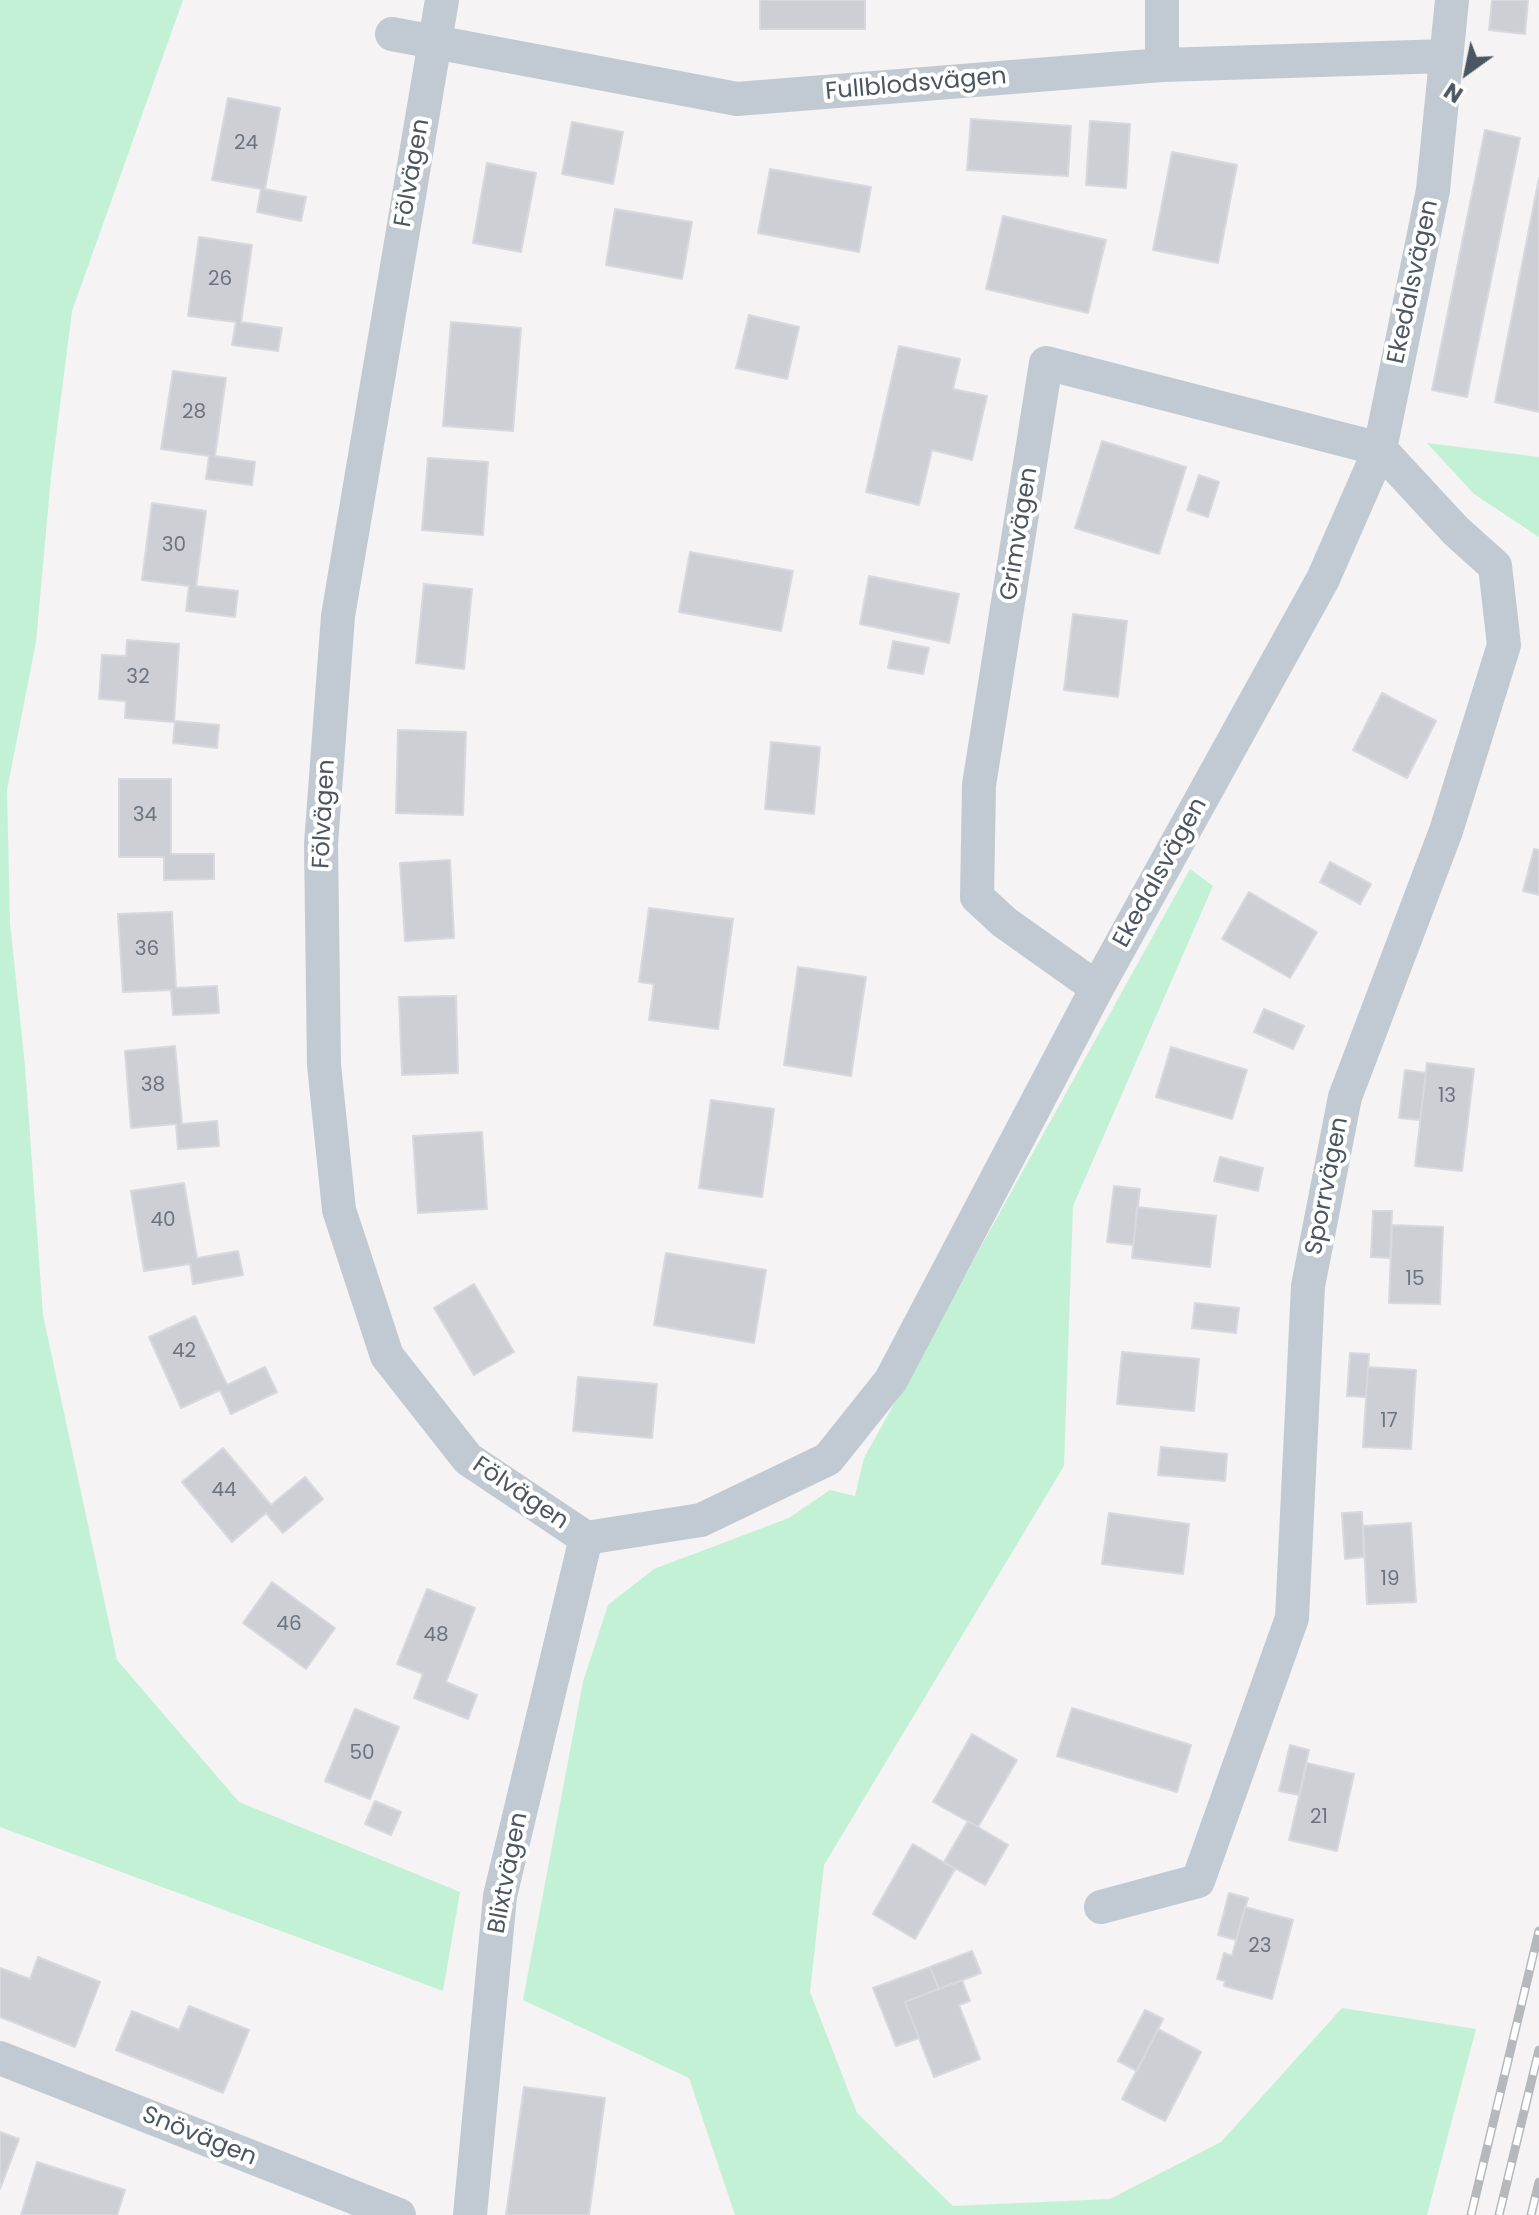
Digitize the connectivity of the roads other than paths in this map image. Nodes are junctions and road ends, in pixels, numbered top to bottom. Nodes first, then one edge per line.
1 (442, 0) edge
2 (1162, 0) edge
3 (1452, 0) edge
4 (392, 34) dead end
5 (435, 43) junction
6 (1446, 56) junction
7 (1162, 65) junction
8 (1380, 449) junction
9 (1097, 988) junction
10 (586, 1538) junction
11 (1101, 1907) dead end
12 (0, 2058) edge
13 (399, 2215) edge
14 (470, 2215) edge

1 - 5 street, Fölvägen
2 - 7 street
3 - 6 street, Ekedalsvägen
4 - 5 street, Fullblodsvägen
5 - 7 street, Fullblodsvägen
5 - 10 street, Fölvägen
6 - 7 street, Fullblodsvägen
6 - 8 street, Ekedalsvägen
8 - 9 street, Ekedalsvägen
8 - 9 street, Grimvägen
8 - 11 street, Sporrvägen
9 - 10 street, Ekedalsvägen
10 - 14 street, Blixtvägen
12 - 13 street, Snövägen

